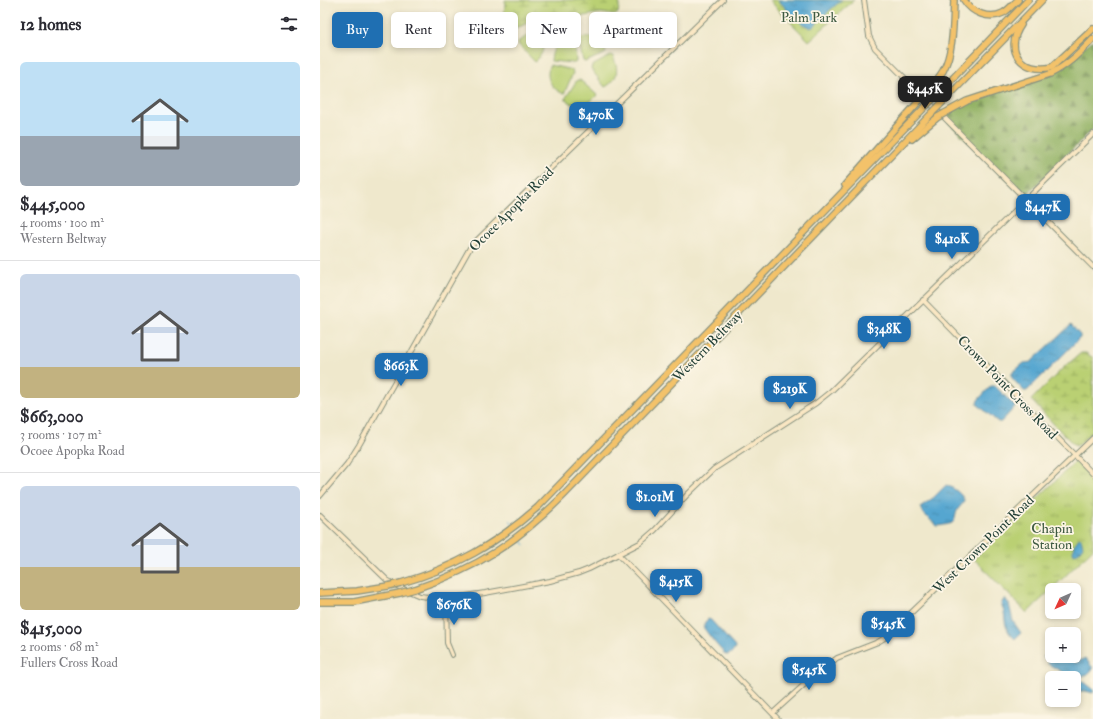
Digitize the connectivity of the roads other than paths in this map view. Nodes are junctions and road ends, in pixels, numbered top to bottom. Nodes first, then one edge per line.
1 (723, 0) edge
2 (864, 0) edge
3 (954, 0) edge
4 (964, 0) edge
5 (1018, 0) edge
6 (1028, 0) edge
7 (1042, 0) edge
8 (1028, 15) junction
9 (1093, 29) edge
10 (1093, 39) edge
11 (1093, 134) edge
12 (870, 178) junction
13 (1026, 200) junction
14 (789, 248) junction
15 (1093, 267) edge
16 (923, 300) junction
17 (1093, 438) edge
18 (1075, 456) junction
19 (1093, 474) edge
20 (320, 496) edge
21 (320, 515) edge
22 (618, 554) junction
23 (400, 588) junction
24 (320, 593) edge
25 (446, 599) junction
26 (320, 602) edge
27 (452, 655) dead end
28 (772, 714) junction
29 (778, 719) edge

1 - 20 street, Ocoee Apopka Road
2 - 13 street
3 - 14 highway, bridge
4 - 5 highway
6 - 14 highway, Western Beltway, bridge
7 - 8 highway, Western Beltway
8 - 9 highway
8 - 12 highway, Western Beltway, bridge
10 - 12 highway, bridge
11 - 13 street
12 - 23 highway, Western Beltway, bridge
13 - 15 street
13 - 16 street
14 - 23 highway, Western Beltway
16 - 18 street, Crown Point Cross Road
16 - 22 street
17 - 18 street, West Crown Point Road
18 - 19 street, Crown Point Cross Road
18 - 28 street, West Crown Point Road
21 - 23 street
22 - 25 street
22 - 28 street
23 - 24 highway, Western Beltway, bridge
23 - 25 street
23 - 26 highway, Western Beltway
25 - 27 street
28 - 29 street

